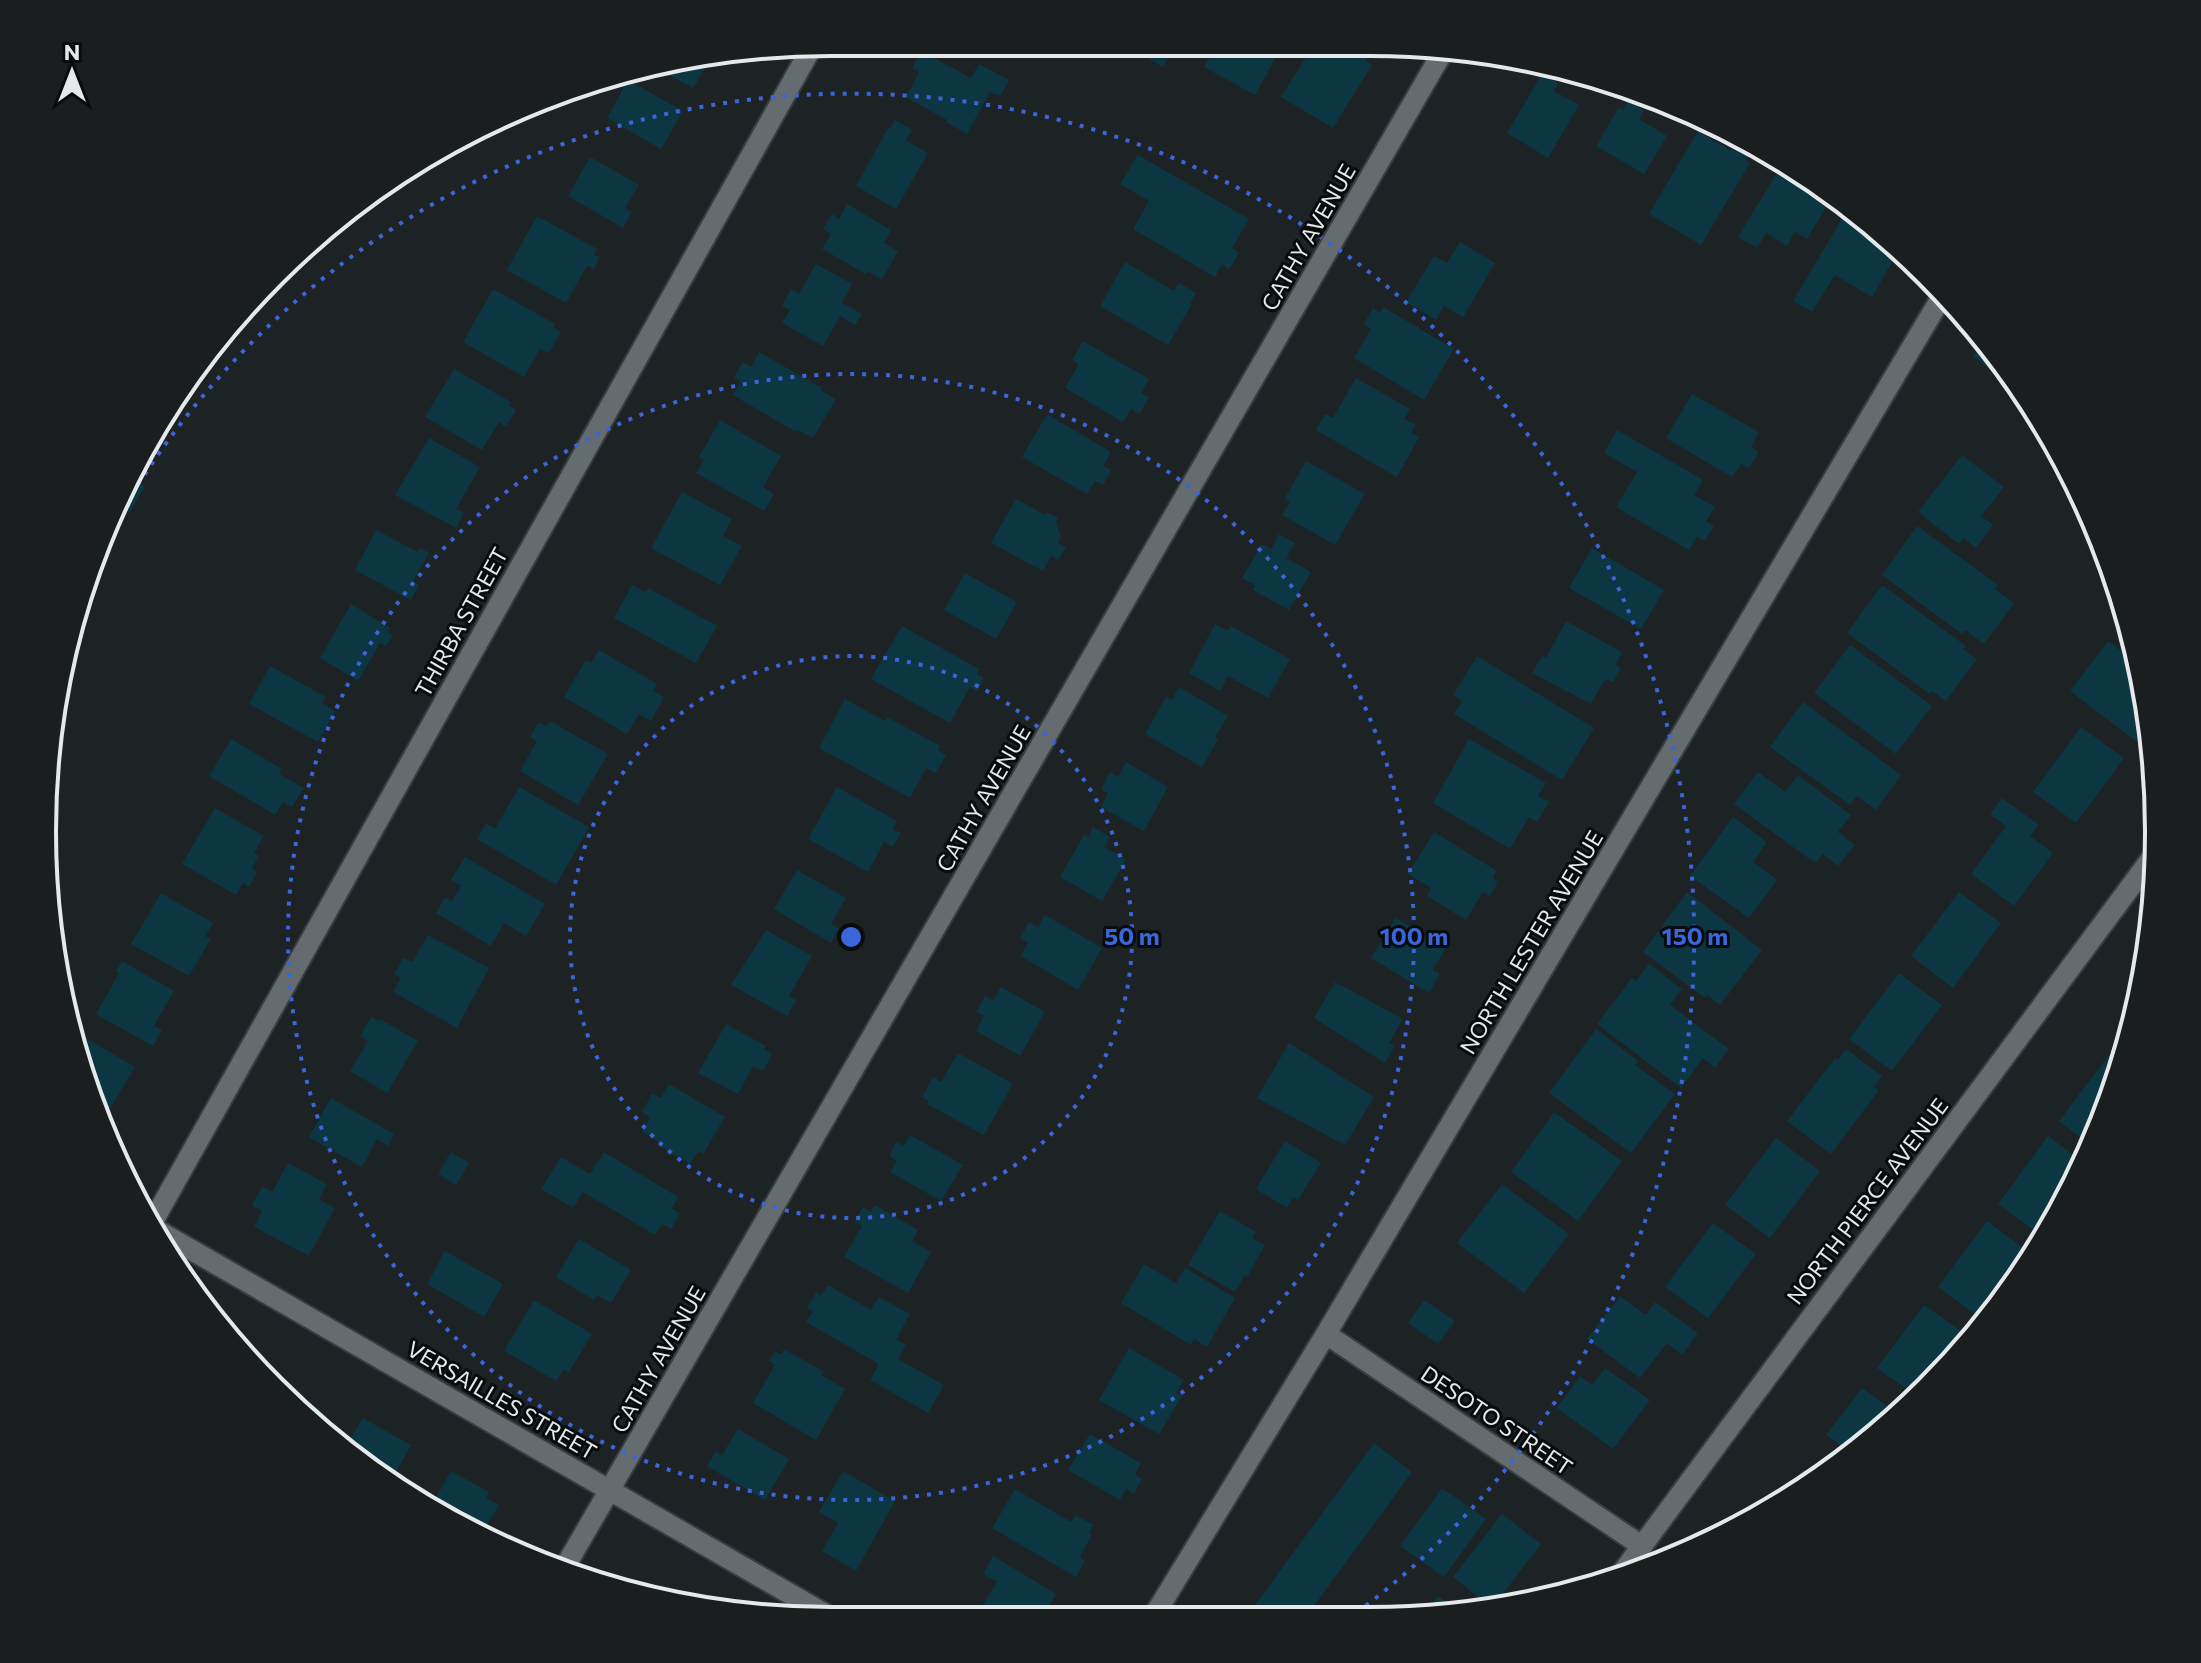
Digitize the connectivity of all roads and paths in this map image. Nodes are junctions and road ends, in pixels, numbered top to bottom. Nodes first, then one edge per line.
1 (806, 57) edge
2 (1438, 60) edge
3 (1938, 304) edge
4 (2144, 869) edge
5 (157, 1214) edge
6 (173, 1239) edge
7 (1326, 1334) junction
8 (610, 1490) junction
9 (1642, 1546) junction
10 (569, 1561) edge
11 (1630, 1562) edge
12 (811, 1606) edge
13 (1159, 1607) edge

1 - 5 street, THIRBA STREET
2 - 8 street, CATHY AVENUE
3 - 7 street, NORTH LESTER AVENUE
4 - 9 street, NORTH PIERCE AVENUE
6 - 8 street, VERSAILLES STREET
7 - 9 street, DESOTO STREET
7 - 13 street, NORTH LESTER AVENUE
8 - 10 street, CATHY AVENUE
8 - 12 street, VERSAILLES STREET
9 - 11 street, NORTH PIERCE AVENUE

